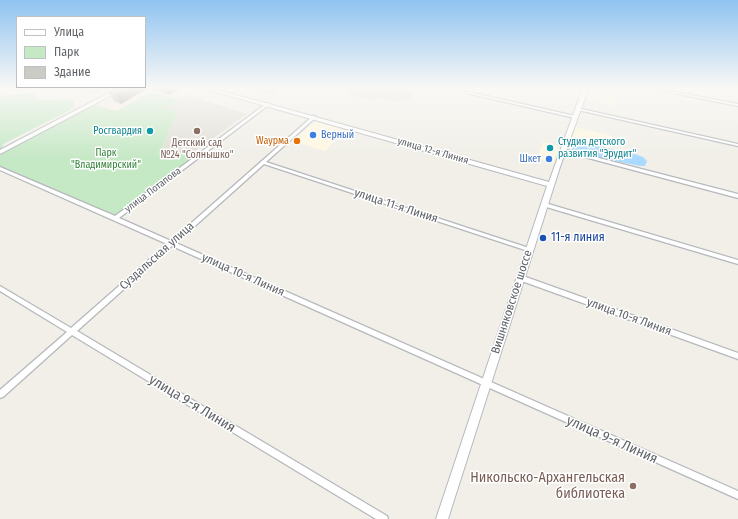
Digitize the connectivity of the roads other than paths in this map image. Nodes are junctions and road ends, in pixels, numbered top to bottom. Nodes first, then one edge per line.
1 (78, 111) edge
2 (258, 111) edge
3 (292, 111) edge
4 (550, 111) edge
5 (577, 111) edge
6 (588, 111) edge
7 (575, 117) junction
8 (314, 118) junction
9 (738, 145) edge
10 (563, 150) junction
11 (0, 152) edge
12 (263, 162) junction
13 (0, 168) edge
14 (552, 185) junction
15 (738, 196) edge
16 (545, 205) junction
17 (116, 218) junction
18 (172, 242) junction
19 (530, 250) junction
20 (738, 262) edge
21 (521, 278) junction
22 (0, 288) edge
23 (72, 332) junction
24 (738, 356) edge
25 (485, 384) junction
26 (0, 395) edge
27 (738, 495) edge
28 (384, 519) edge
29 (442, 519) edge

1 - 11 street
2 - 17 street, улица Потапова
3 - 8 street, улица 12-я Линия
4 - 7 street
5 - 7 street, Вишняковское шоссе
6 - 9 street
7 - 10 street, Вишняковское шоссе
8 - 12 street, Суздальская улица
8 - 14 street, улица 12-я Линия
10 - 14 street, Вишняковское шоссе
10 - 15 street
12 - 18 street, Суздальская улица
12 - 19 street, улица 11-я Линия
13 - 17 street, улица 10-я Линия
14 - 16 street, Вишняковское шоссе
16 - 19 street, Вишняковское шоссе
16 - 20 street
17 - 18 street, улица 10-я Линия
18 - 23 street, Суздальская улица
18 - 25 street, улица 10-я Линия
19 - 21 street, Вишняковское шоссе
21 - 24 street, улица 10-я Линия
21 - 25 street, Вишняковское шоссе
22 - 23 street, улица 9-я Линия
23 - 26 street, Суздальская улица
23 - 28 street, улица 9-я Линия
25 - 27 street, улица 9-я Линия
25 - 29 street, Вишняковское шоссе

